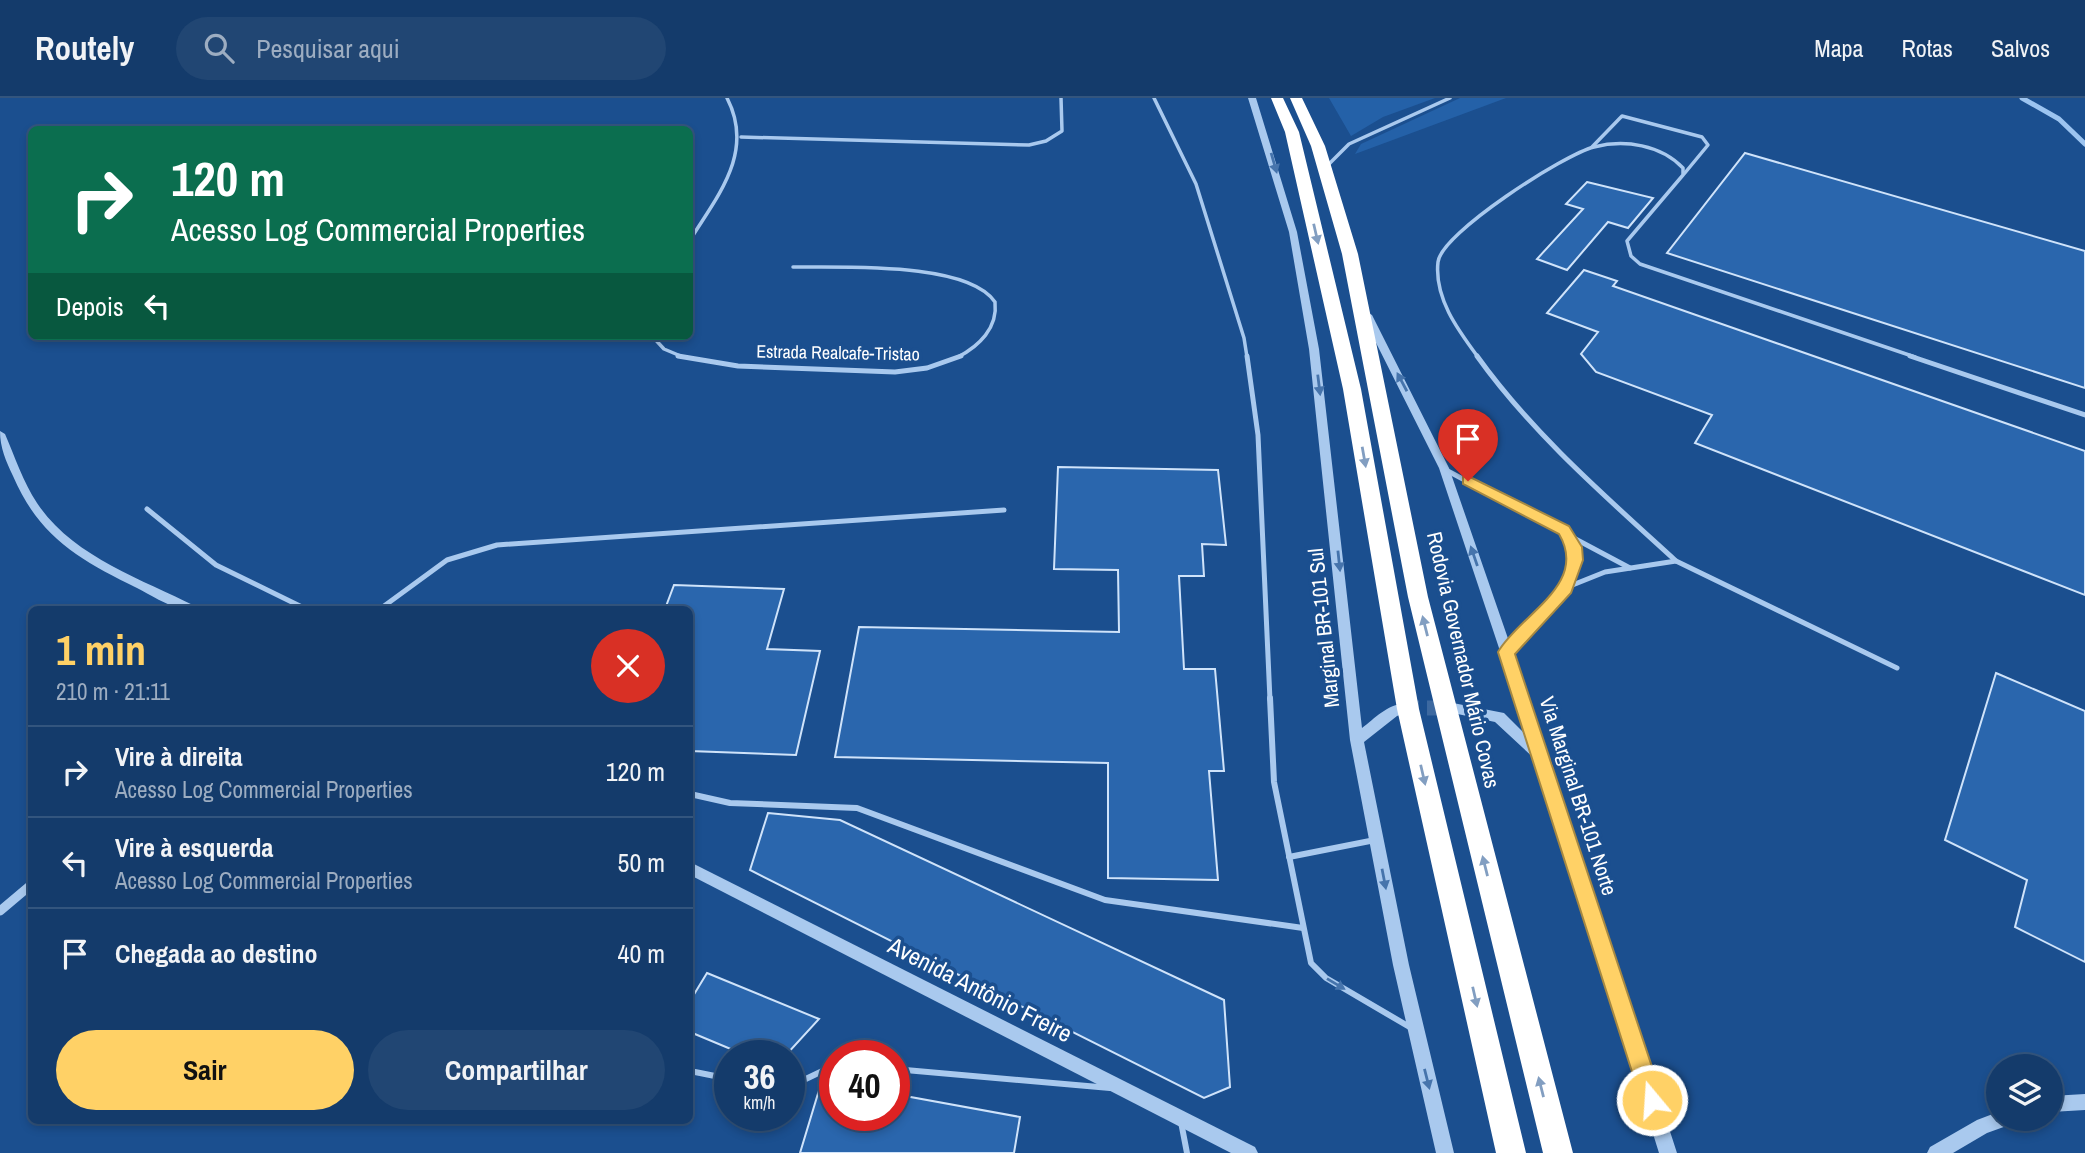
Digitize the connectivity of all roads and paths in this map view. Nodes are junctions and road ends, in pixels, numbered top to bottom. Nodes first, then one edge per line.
1 (727, 98) edge
2 (1061, 98) edge
3 (1154, 98) edge
4 (1252, 98) edge
5 (1277, 98) edge
6 (1296, 98) edge
7 (1450, 98) edge
8 (741, 137) junction
9 (1592, 148) junction
10 (1324, 168) junction
11 (1683, 175) junction
12 (693, 235) edge
13 (793, 267) dead end
14 (1361, 305) junction
15 (656, 340) edge
16 (2085, 415) edge
17 (0, 434) edge
18 (1444, 468) junction
19 (147, 509) dead end
20 (1004, 510) dead end
21 (1564, 530) junction
22 (1676, 561) junction
23 (1630, 568) junction
24 (1565, 589) junction
25 (185, 606) edge
26 (300, 606) edge
27 (384, 606) edge
28 (1506, 652) junction
29 (1897, 668) dead end
30 (1403, 708) tunnel mouth
31 (1453, 708) tunnel mouth
32 (1357, 740) junction
33 (1543, 760) junction
34 (693, 795) edge
35 (1376, 840) junction
36 (1289, 857) junction
37 (693, 870) edge
38 (28, 887) edge
39 (0, 911) edge
40 (1303, 928) junction
41 (1416, 1031) junction
42 (910, 1070) edge
43 (693, 1071) edge
44 (714, 1075) edge
45 (1123, 1089) junction
46 (2085, 1101) edge
47 (2063, 1103) edge
48 (1181, 1119) junction
49 (1986, 1125) edge
50 (1187, 1153) edge
51 (1249, 1153) edge
52 (1445, 1153) edge
53 (1511, 1153) edge
54 (1558, 1153) edge
55 (1668, 1153) edge
56 (1936, 1153) edge

1 - 8 lane
2 - 8 lane
3 - 36 lane
4 -> 32 street, Marginal BR-101 Sul
5 -> 53 highway
6 - 10 highway, Rodovia Governador Mário Covas
7 - 10 lane
8 - 12 lane
9 - 11 lane
9 - 11 lane
9 - 22 lane
10 - 14 highway, Rodovia Governador Mário Covas
11 - 16 lane
13 - 15 lane, Estrada Realcafe-Tristao
18 -> 14 street, Via Marginal BR-101 Norte
54 -> 14 highway, Rodovia Governador Mário Covas
17 - 25 street
18 - 21 lane
28 -> 18 street, Via Marginal BR-101 Norte
19 - 26 lane
20 - 27 lane
21 - 23 lane
21 - 24 lane
22 - 23 lane
22 - 29 lane
23 - 24 lane
24 - 28 lane
28 - 33 street, Via Marginal BR-101 Norte
30 - 32 street
31 - 33 street
32 - 35 street, Marginal BR-101 Sul
33 - 55 street, Via Marginal BR-101 Norte
34 - 40 lane
35 - 36 lane
35 -> 41 street, Marginal BR-101 Sul
36 - 40 lane
37 - 45 street, Avenida Antônio Freire
38 - 39 street
40 -> 41 lane
41 -> 52 street, Marginal BR-101 Sul
42 - 45 lane
43 - 44 lane
45 - 48 street, Avenida Antônio Freire
46 - 47 street
48 - 50 lane
48 - 51 street, Avenida Antônio Freire
49 - 56 street

